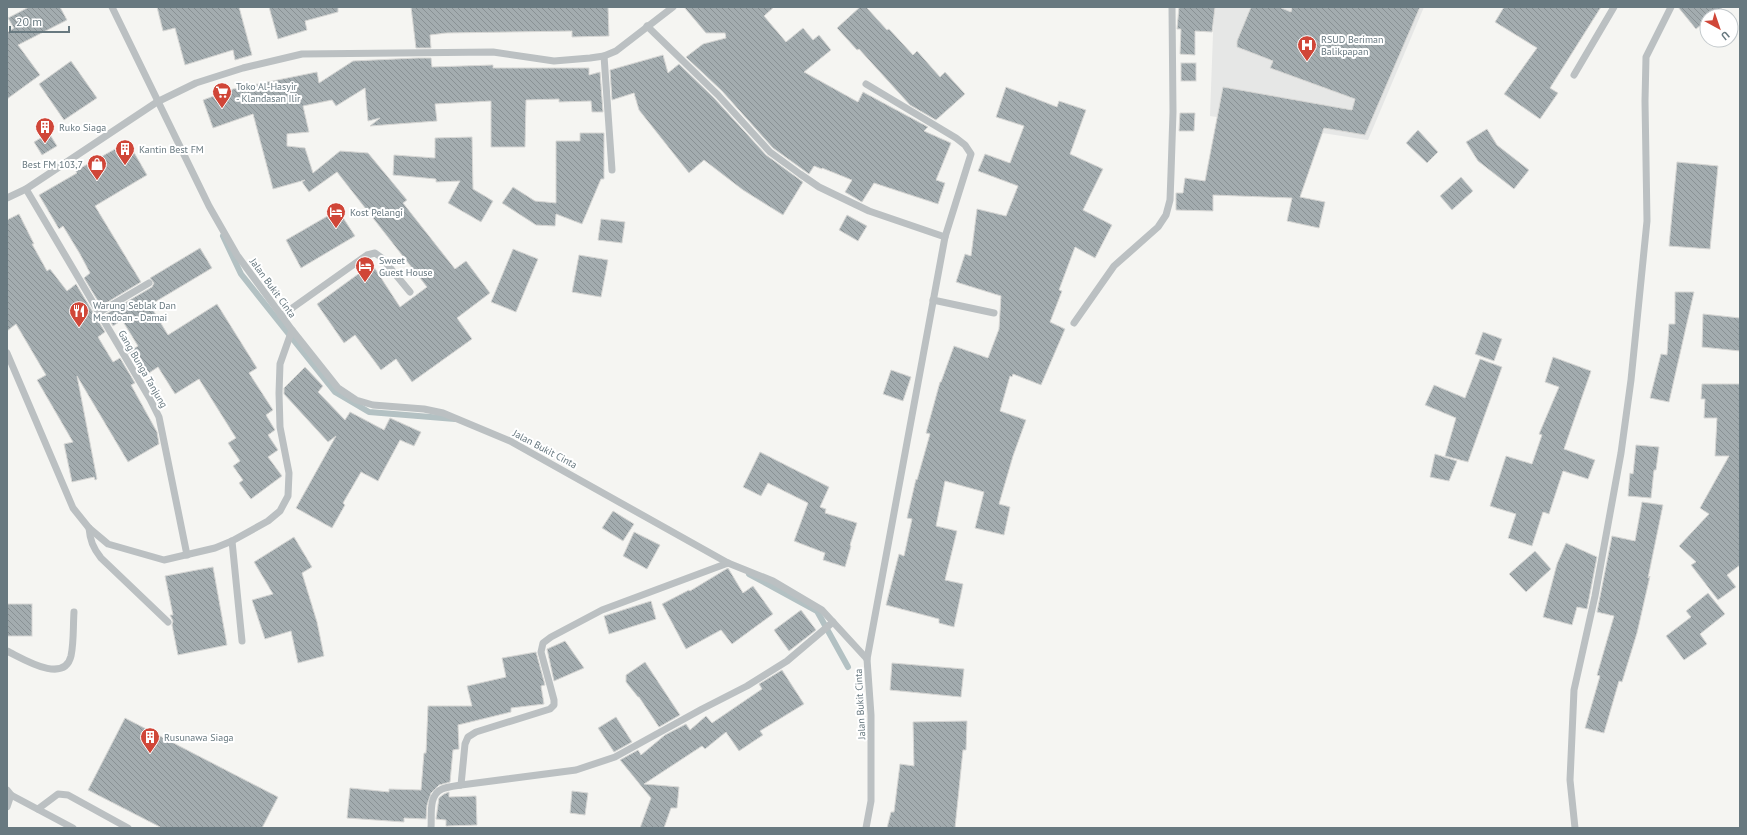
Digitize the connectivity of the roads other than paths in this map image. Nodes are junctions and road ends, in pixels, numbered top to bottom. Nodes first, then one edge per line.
1 (112, 7) edge
2 (673, 7) edge
3 (1172, 7) edge
4 (1614, 7) edge
5 (1671, 7) edge
6 (647, 26) junction
7 (604, 56) junction
8 (1574, 75) dead end
9 (866, 84) dead end
10 (157, 102) junction
11 (612, 170) dead end
12 (26, 189) junction
13 (7, 197) edge
14 (945, 237) junction
15 (149, 283) dead end
16 (410, 292) dead end
17 (933, 300) junction
18 (98, 313) junction
19 (994, 313) dead end
20 (281, 316) junction
21 (1074, 323) dead end
22 (292, 330) junction
23 (7, 353) edge
24 (88, 528) junction
25 (232, 541) junction
26 (187, 555) junction
27 (728, 563) junction
28 (74, 612) dead end
29 (168, 622) dead end
30 (833, 622) junction
31 (242, 641) dead end
32 (7, 652) edge
33 (868, 659) junction
34 (461, 785) junction
35 (9, 793) edge
36 (7, 807) edge
37 (38, 809) junction
38 (73, 828) edge
39 (128, 828) edge
40 (431, 828) edge
41 (866, 828) edge
42 (1575, 828) edge

1 - 10 street, Jalan Bukit Cinta
2 - 6 street
3 - 21 street
4 - 8 street
5 - 42 street
6 - 7 street
6 - 14 street
7 - 10 street
7 - 11 street
9 - 14 street
10 - 12 street
10 - 20 street, Jalan Bukit Cinta
12 - 13 street
12 - 18 street, Gang Bunga Tanjung
14 - 17 street
15 - 18 street
16 - 20 street
17 - 19 street
17 - 33 street
18 - 26 street, Gang Bunga Tanjung
20 - 22 street, Jalan Bukit Cinta
22 - 25 street
22 - 27 street, Jalan Bukit Cinta
23 - 24 street
24 - 26 street
24 - 29 street
25 - 26 street
25 - 31 street
27 - 30 street, Jalan Bukit Cinta
27 - 34 street
28 - 32 street
30 - 33 street, Jalan Bukit Cinta
30 - 34 street
33 - 41 street, Jalan Bukit Cinta
34 - 40 street
35 - 36 street
35 - 37 street
37 - 38 street
37 - 39 street

